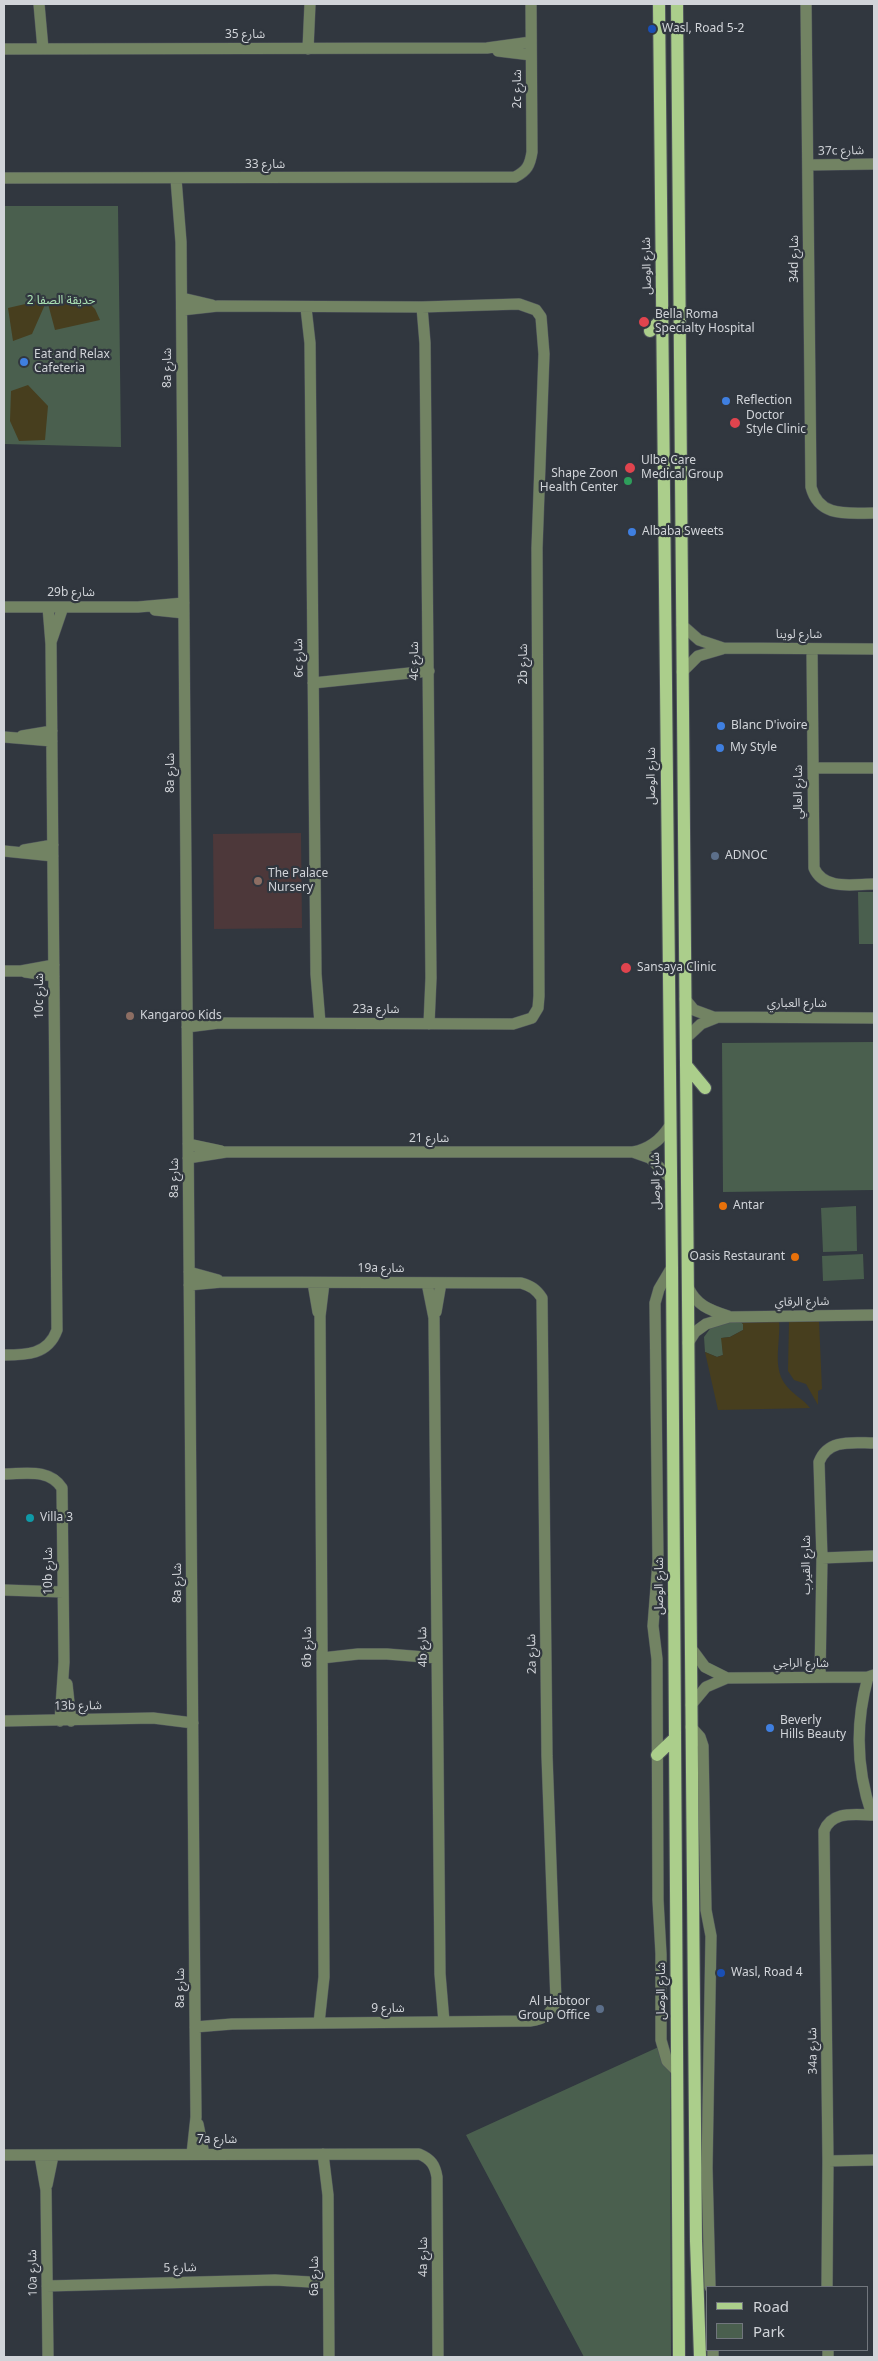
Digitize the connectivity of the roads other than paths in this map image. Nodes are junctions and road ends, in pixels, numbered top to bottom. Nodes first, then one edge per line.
1 (39, 4) edge
2 (311, 4) edge
3 (531, 4) edge
4 (659, 4) edge
5 (677, 4) edge
6 (806, 4) edge
7 (531, 42) junction
8 (487, 48) junction
9 (4, 49) edge
10 (38, 49) junction
11 (312, 49) junction
12 (531, 55) junction
13 (874, 164) edge
14 (808, 165) junction
15 (524, 172) joint
16 (4, 178) edge
17 (181, 179) junction
18 (182, 298) junction
19 (216, 306) junction
20 (427, 307) junction
21 (310, 308) junction
22 (182, 310) junction
23 (662, 319) junction
24 (650, 331) dead end
25 (874, 513) edge
26 (4, 607) edge
27 (48, 607) junction
28 (63, 607) junction
29 (184, 608) junction
30 (654, 615) dead end
31 (682, 625) junction
32 (665, 630) junction
33 (51, 644) junction
34 (724, 648) junction
35 (812, 649) junction
36 (874, 649) edge
37 (682, 672) junction
38 (429, 676) junction
39 (313, 677) junction
40 (665, 707) junction
41 (682, 708) junction
42 (52, 736) junction
43 (4, 737) edge
44 (813, 768) junction
45 (874, 768) edge
46 (53, 850) junction
47 (4, 851) edge
48 (874, 884) edge
49 (54, 970) junction
50 (4, 971) edge
51 (685, 999) junction
52 (720, 1017) junction
53 (532, 1018) joint
54 (874, 1018) edge
55 (187, 1022) junction
56 (316, 1023) junction
57 (433, 1024) junction
58 (686, 1038) junction
59 (686, 1065) junction
60 (705, 1088) dead end
61 (669, 1127) junction
62 (188, 1144) junction
63 (225, 1152) junction
64 (633, 1152) junction
65 (188, 1158) junction
66 (670, 1177) junction
67 (672, 1267) junction
68 (189, 1272) junction
69 (222, 1282) junction
70 (318, 1283) junction
71 (427, 1283) junction
72 (440, 1283) junction
73 (189, 1286) junction
74 (688, 1287) junction
75 (537, 1291) joint
76 (874, 1315) edge
77 (729, 1317) junction
78 (434, 1318) junction
79 (688, 1343) junction
80 (4, 1355) edge
81 (874, 1443) edge
82 (4, 1474) edge
83 (874, 1556) edge
84 (822, 1558) junction
85 (63, 1587) junction
86 (4, 1590) edge
87 (691, 1648) junction
88 (322, 1653) junction
89 (437, 1654) junction
90 (871, 1676) edge
91 (820, 1677) junction
92 (727, 1678) junction
93 (691, 1705) junction
94 (193, 1718) junction
95 (4, 1721) edge
96 (65, 1721) junction
97 (691, 1727) junction
98 (675, 1738) junction
99 (657, 1755) junction
100 (873, 1815) edge
101 (547, 2016) joint
102 (195, 2021) junction
103 (440, 2022) junction
104 (324, 2023) junction
105 (676, 2071) junction
106 (198, 2154) junction
107 (328, 2154) junction
108 (4, 2155) edge
109 (40, 2156) junction
110 (53, 2156) junction
111 (429, 2158) joint
112 (874, 2160) edge
113 (828, 2161) junction
114 (46, 2189) junction
115 (328, 2279) junction
116 (47, 2281) junction
117 (710, 2286) edge
118 (827, 2286) edge
119 (48, 2357) edge
120 (329, 2357) edge
121 (438, 2357) edge
122 (679, 2357) edge
123 (700, 2357) edge

1 - 10 street
2 - 11 street
3 - 7 street, 2c شارع
4 - 23 main road, شارع الوصل
5 - 31 main road
6 - 14 street, 34d شارع
7 - 8 street, شارع 35
7 - 12 street, 2c شارع
8 - 11 street, شارع 35
8 - 12 street, شارع 35
9 - 10 street, شارع 35
10 - 11 street, شارع 35
12 - 15 street, 2c شارع
13 - 14 street, 37c شارع
14 - 25 street, 34d شارع
15 - 17 street, شارع 33
16 - 17 street, شارع 33
17 - 18 street, 8a شارع
18 - 19 street
18 - 22 street, 8a شارع
19 - 21 street
19 - 22 street
20 - 21 street
20 - 38 street, 4c شارع
20 - 53 street, 2b شارع
21 - 39 street, 6c شارع
22 - 29 street, 8a شارع
23 - 24 main road
23 - 32 main road, شارع الوصل
26 - 27 street, 29b شارع
27 - 28 street, 29b شارع
27 - 33 street, 10c شارع
28 - 29 street, 29b شارع
28 - 33 street, 10c شارع
29 - 55 street, 8a شارع
30 - 32 main road
31 - 34 street, شارع لوينا
31 - 37 main road
32 - 40 main road, شارع الوصل
33 - 42 street, 10c شارع
34 - 35 street, شارع لوينا
34 - 37 street, شارع لوينا
35 - 36 street, شارع لوينا
35 - 44 street, شارع العالي
37 - 41 main road
38 - 39 street
38 - 57 street, 4c شارع
39 - 56 street, 6c شارع
40 - 41 main road
40 - 61 main road, شارع الوصل
41 - 51 main road
42 - 43 street
42 - 46 street, 10c شارع
44 - 45 street
44 - 48 street, شارع العالي
46 - 47 street
46 - 49 street, 10c شارع
49 - 50 street
49 - 80 street, 10c شارع
51 - 52 street, شارع العباري
51 - 58 main road
52 - 54 street, شارع العباري
52 - 58 street, شارع العباري
53 - 57 street, 23a شارع
55 - 56 street, 23a شارع
55 - 62 street, 8a شارع
56 - 57 street, 23a شارع
58 - 59 main road
59 - 60 main road
59 - 74 main road
61 - 64 street, شارع 21
61 - 66 main road, شارع الوصل
62 - 63 street, شارع 21
62 - 65 street, 8a شارع
63 - 64 street, شارع 21
63 - 65 street, شارع 21
64 - 66 street, شارع 21
65 - 68 street, 8a شارع
66 - 67 main road, شارع الوصل
67 - 98 main road, شارع الوصل
67 - 99 street
68 - 69 street, 19a شارع
68 - 73 street, 8a شارع
69 - 70 street, 19a شارع
69 - 73 street, 19a شارع
70 - 71 street, 19a شارع
70 - 88 street, 6b شارع
71 - 72 street, 19a شارع
71 - 78 street, 4b شارع
72 - 75 street, 19a شارع
72 - 78 street, 4b شارع
73 - 94 street, 8a شارع
74 - 77 street, شارع الرقاي
74 - 79 main road
75 - 101 street, 2a شارع
76 - 77 street, شارع الرقاي
77 - 79 street, شارع الرقاي
78 - 89 street, 4b شارع
79 - 87 main road
81 - 84 street, شارع القيرب
82 - 85 street, 10b شارع
83 - 84 street
84 - 91 street, شارع القيرب
85 - 86 street
85 - 96 street, 10b شارع
87 - 92 street, شارع الراجي
87 - 93 main road
88 - 89 street
88 - 104 street, 6b شارع
89 - 103 street, 4b شارع
90 - 91 street, شارع الراجي
90 - 100 street
91 - 92 street, شارع الراجي
92 - 93 street, شارع الراجي
93 - 97 main road
94 - 96 street, 13b شارع
94 - 102 street, 8a شارع
95 - 96 street, 13b شارع
97 - 117 street
97 - 123 main road
98 - 99 main road
98 - 105 main road, شارع الوصل
99 - 105 street
100 - 113 street, 34a شارع
101 - 103 street, شارع 9
102 - 104 street, شارع 9
102 - 106 street, 8a شارع
103 - 104 street, شارع 9
105 - 122 main road, شارع الوصل
106 - 107 street, 7a شارع
106 - 110 street, 7a شارع
107 - 111 street, 7a شارع
107 - 115 street, 6a شارع
108 - 109 street, 7a شارع
109 - 110 street, 7a شارع
109 - 114 street, 10a شارع
110 - 114 street, 10a شارع
111 - 121 street, 4a شارع
112 - 113 street
113 - 118 street, 34a شارع
114 - 116 street, 10a شارع
115 - 116 street, شارع 5
115 - 120 street, 6a شارع
116 - 119 street, 10a شارع

